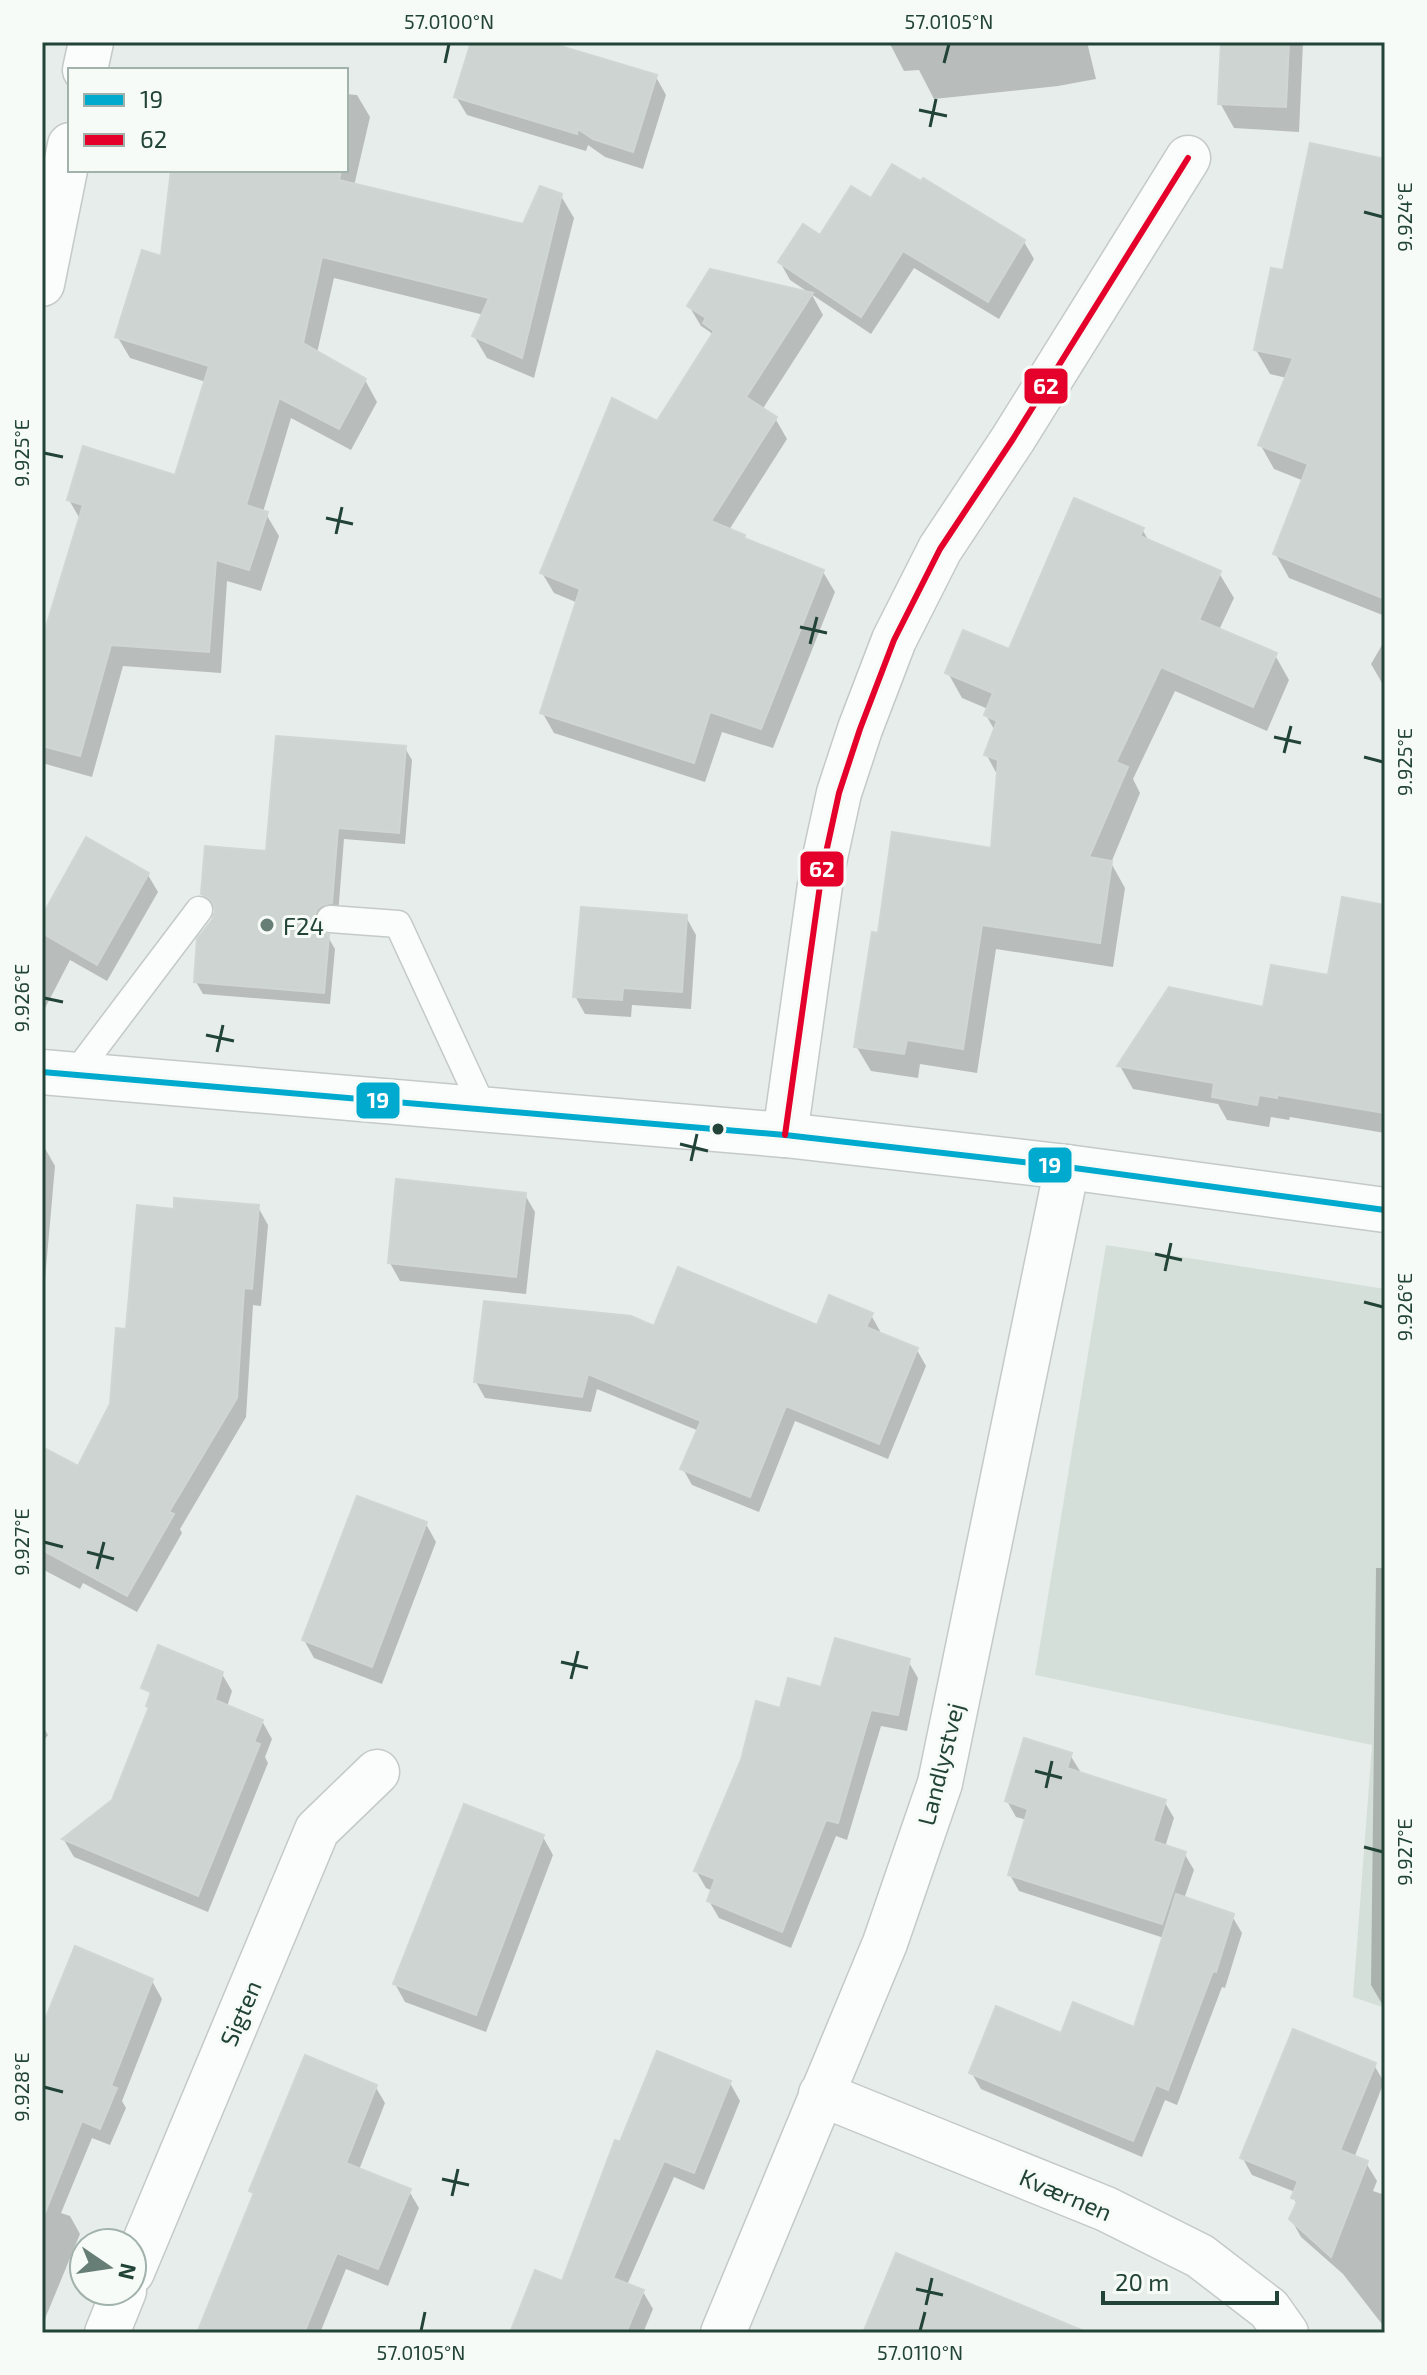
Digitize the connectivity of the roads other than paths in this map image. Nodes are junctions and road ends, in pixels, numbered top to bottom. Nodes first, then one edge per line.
1 (91, 42) edge
2 (85, 68) edge
3 (68, 155) edge
4 (1188, 158) dead end
5 (42, 284) edge
6 (199, 910) dead end
7 (330, 919) dead end
8 (58, 1073) edge
9 (484, 1110) junction
10 (785, 1135) junction
11 (1067, 1167) junction
12 (1385, 1210) edge
13 (377, 1772) dead end
14 (821, 2094) junction
15 (148, 2234) edge
16 (118, 2307) edge
17 (107, 2333) edge
18 (723, 2333) edge
19 (1286, 2333) edge

1 - 2 street
3 - 5 street
4 - 10 street
6 - 8 lane
7 - 9 lane
8 - 9 street
9 - 10 street
10 - 11 street
11 - 12 street
11 - 14 street, Landlystvej
13 - 15 street, Sigten
14 - 18 street, Landlystvej
14 - 19 street, Kværnen
16 - 17 street

